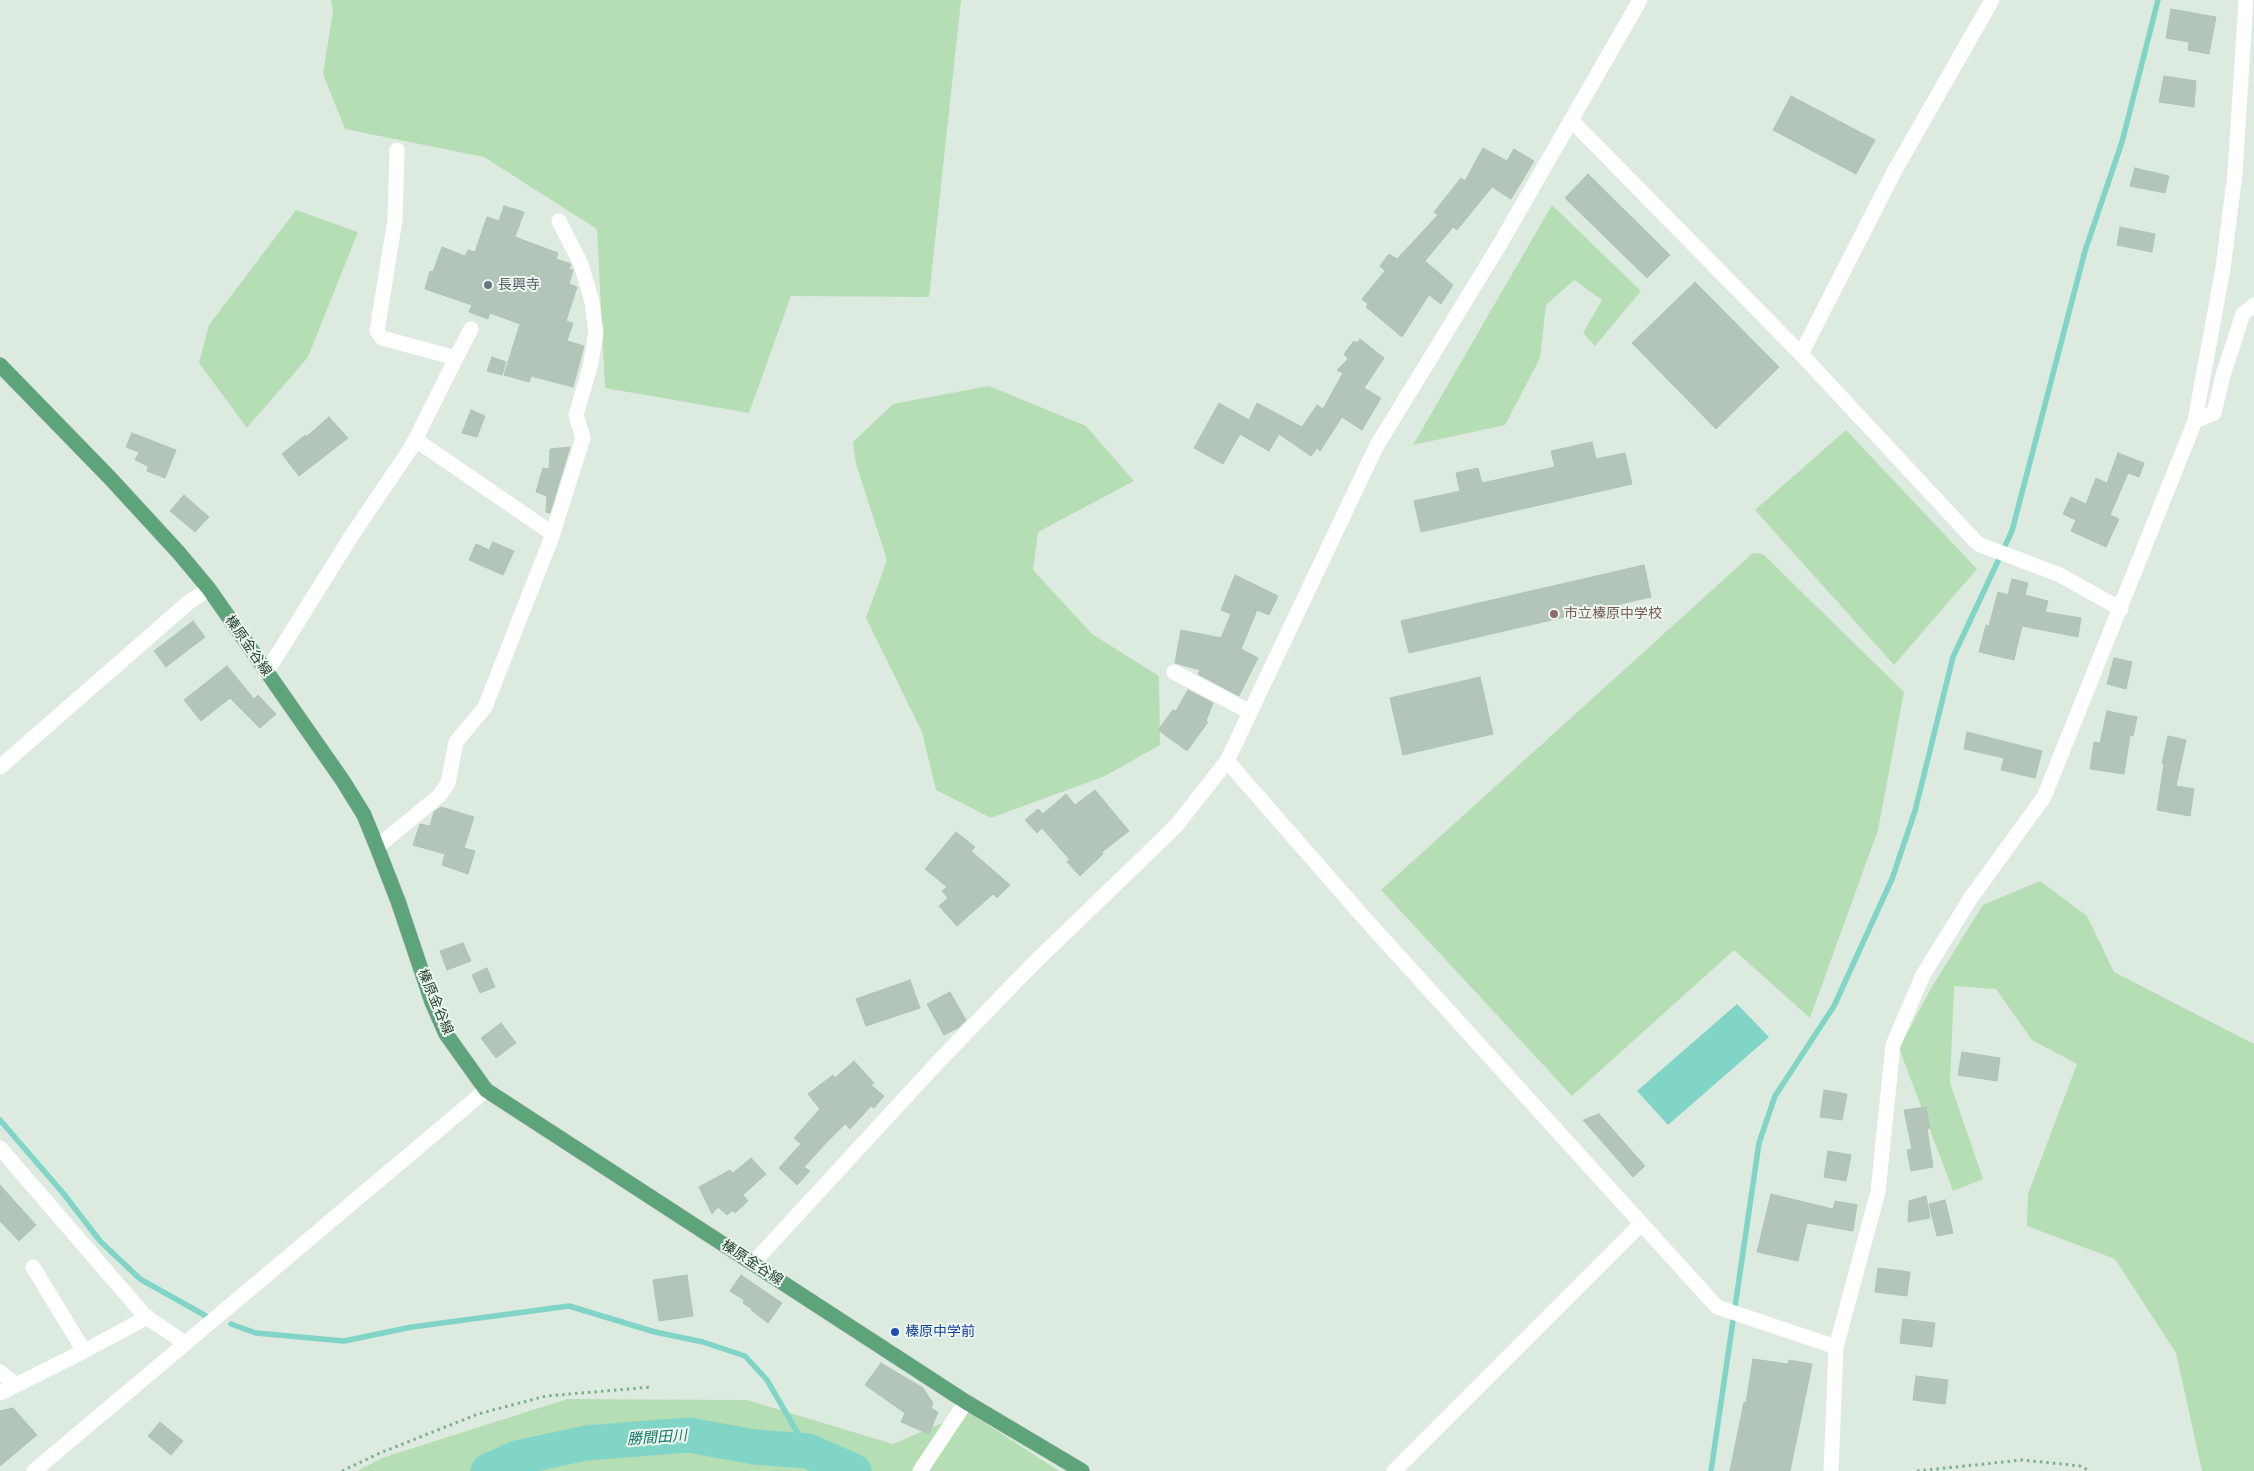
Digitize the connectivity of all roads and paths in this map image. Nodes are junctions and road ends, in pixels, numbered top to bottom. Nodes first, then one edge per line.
1 (1624, 0) edge
2 (1640, 0) edge
3 (1992, 0) edge
4 (2246, 0) edge
5 (1631, 15) junction
6 (1571, 120) junction
7 (398, 150) dead end
8 (559, 221) dead end
9 (2254, 304) edge
10 (472, 328) dead end
11 (1801, 354) junction
12 (456, 358) junction
13 (0, 365) edge
14 (2195, 422) junction
15 (416, 440) junction
16 (553, 534) junction
17 (208, 589) junction
18 (2122, 608) junction
19 (1174, 672) dead end
20 (266, 673) junction
21 (1250, 712) junction
22 (1227, 761) junction
23 (0, 767) edge
24 (376, 847) junction
25 (486, 1090) junction
26 (0, 1148) edge
27 (1640, 1225) junction
28 (752, 1264) junction
29 (33, 1267) dead end
30 (148, 1317) junction
31 (185, 1343) junction
32 (1836, 1347) junction
33 (84, 1351) junction
34 (0, 1372) edge
35 (16, 1385) junction
36 (652, 1387) dead end
37 (0, 1393) edge
38 (966, 1402) junction
39 (34, 1471) edge
40 (342, 1471) edge
41 (920, 1471) edge
42 (1082, 1471) edge
43 (1394, 1471) edge
44 (1831, 1471) edge
45 (1916, 1471) edge
46 (2090, 1471) edge

1 - 5 street
2 - 5 street
3 - 11 street
4 - 14 street
5 - 6 street
6 - 11 street
6 - 21 street
7 - 12 street
8 - 16 street
9 - 14 street
10 - 12 street
11 - 18 street
12 - 15 street
13 - 17 main road, 榛原金谷線
14 - 18 street
15 - 16 street
15 - 20 street
16 - 24 street
17 - 20 main road, 榛原金谷線
17 - 23 street
18 - 32 street
19 - 21 street
20 - 24 main road, 榛原金谷線
21 - 22 street
22 - 27 street
22 - 28 street
24 - 25 main road, 榛原金谷線
25 - 28 main road, 榛原金谷線
25 - 31 street
26 - 30 street
27 - 32 street
27 - 43 street
28 - 38 main road, 榛原金谷線
29 - 33 street
30 - 31 street
30 - 33 street
31 - 39 street
32 - 44 street
33 - 35 street
34 - 35 street
35 - 37 street
36 - 40 path
38 - 41 street
38 - 42 main road, 榛原金谷線
45 - 46 path

